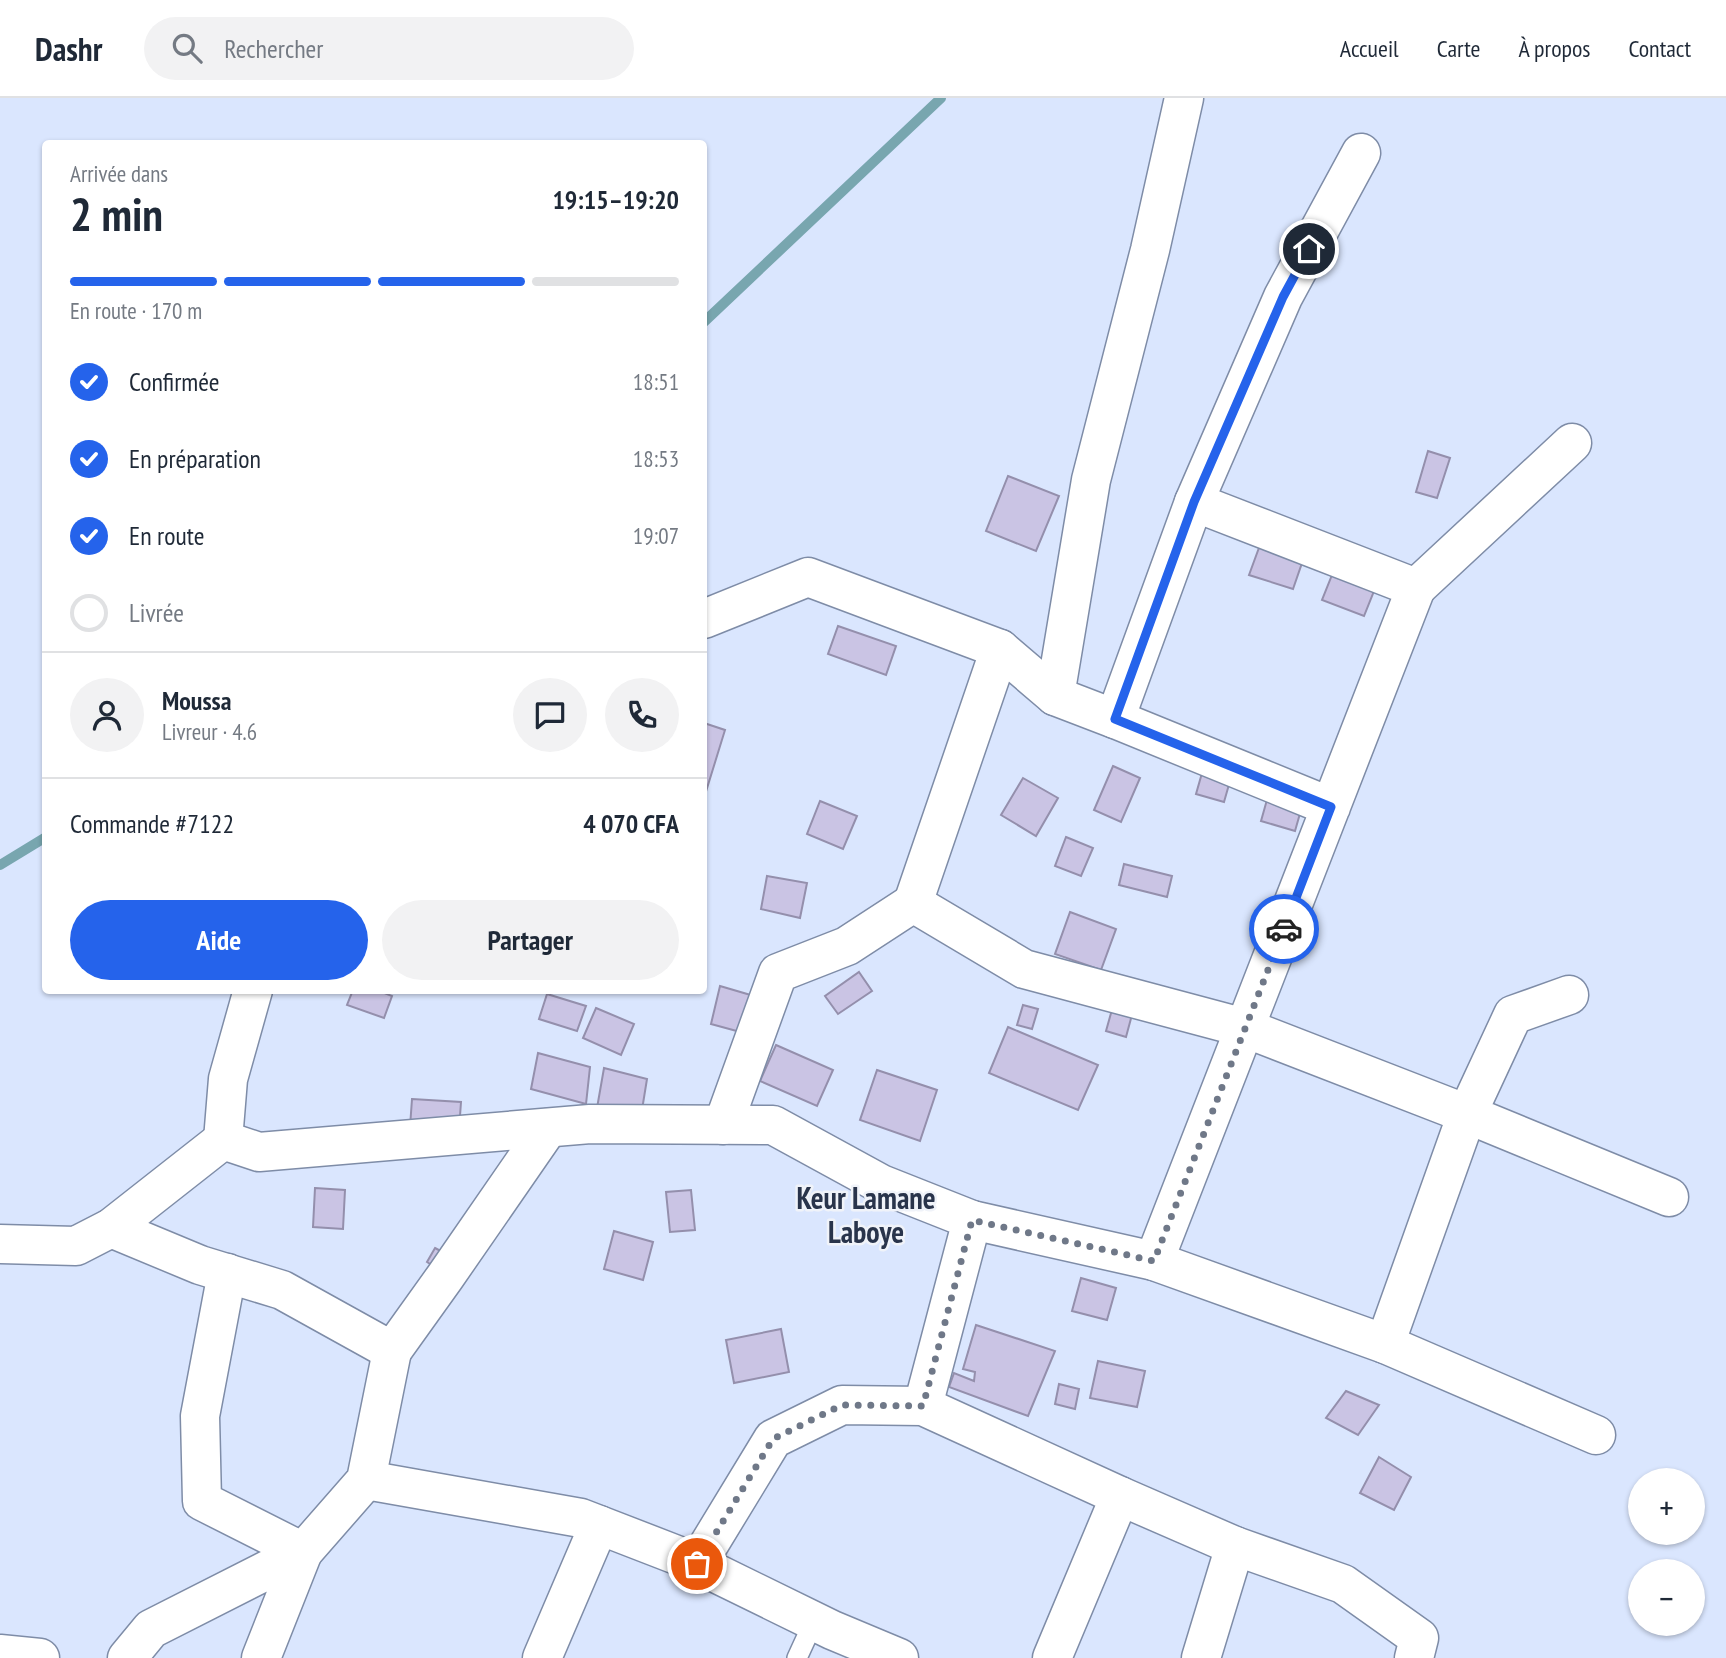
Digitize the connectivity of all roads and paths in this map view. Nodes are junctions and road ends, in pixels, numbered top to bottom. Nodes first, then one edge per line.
1 (1184, 98) edge
2 (1361, 153) dead end
3 (1572, 443) dead end
4 (1194, 502) junction
5 (1416, 588) junction
6 (707, 618) edge
7 (1000, 649) junction
8 (1055, 696) junction
9 (1115, 719) junction
10 (1331, 807) junction
11 (913, 903) junction
12 (252, 994) edge
13 (1569, 995) dead end
14 (1245, 1028) junction
15 (1467, 1114) junction
16 (723, 1125) junction
17 (548, 1128) junction
18 (223, 1140) junction
19 (1669, 1197) dead end
20 (972, 1220) junction
21 (111, 1228) junction
22 (0, 1244) edge
23 (1154, 1261) junction
24 (227, 1273) junction
25 (1385, 1344) junction
26 (393, 1351) junction
27 (923, 1406) junction
28 (1596, 1435) dead end
29 (366, 1480) junction
30 (1120, 1496) junction
31 (599, 1525) junction
32 (1235, 1546) junction
33 (303, 1552) junction
34 (697, 1564) junction
35 (814, 1621) junction
36 (0, 1654) edge
37 (40, 1658) edge
38 (127, 1658) edge
39 (261, 1658) edge
40 (542, 1658) edge
41 (797, 1658) edge
42 (899, 1658) edge
43 (1052, 1658) edge
44 (1201, 1658) edge
45 (1414, 1658) edge

1 - 8 street
2 - 4 street
3 - 5 street
4 - 5 street
4 - 9 street
5 - 10 street
6 - 7 street
7 - 8 street
7 - 11 street
8 - 9 street
9 - 10 street
10 - 14 street
11 - 14 street
11 - 16 street
12 - 18 street
13 - 15 street
14 - 15 street
14 - 23 street
15 - 19 street
15 - 25 street
16 - 17 street
16 - 20 street
17 - 18 street
17 - 26 street
18 - 21 street
20 - 23 street
20 - 27 street
21 - 22 street
21 - 24 street
23 - 25 street
24 - 26 street
24 - 33 street
25 - 28 street
26 - 29 street
27 - 30 street
27 - 34 street
29 - 31 street
29 - 33 street
30 - 32 street
30 - 43 street
31 - 34 street
31 - 40 street
32 - 44 street
32 - 45 street
33 - 38 street
33 - 39 street
34 - 35 street
35 - 41 lane
35 - 42 street
36 - 37 street

